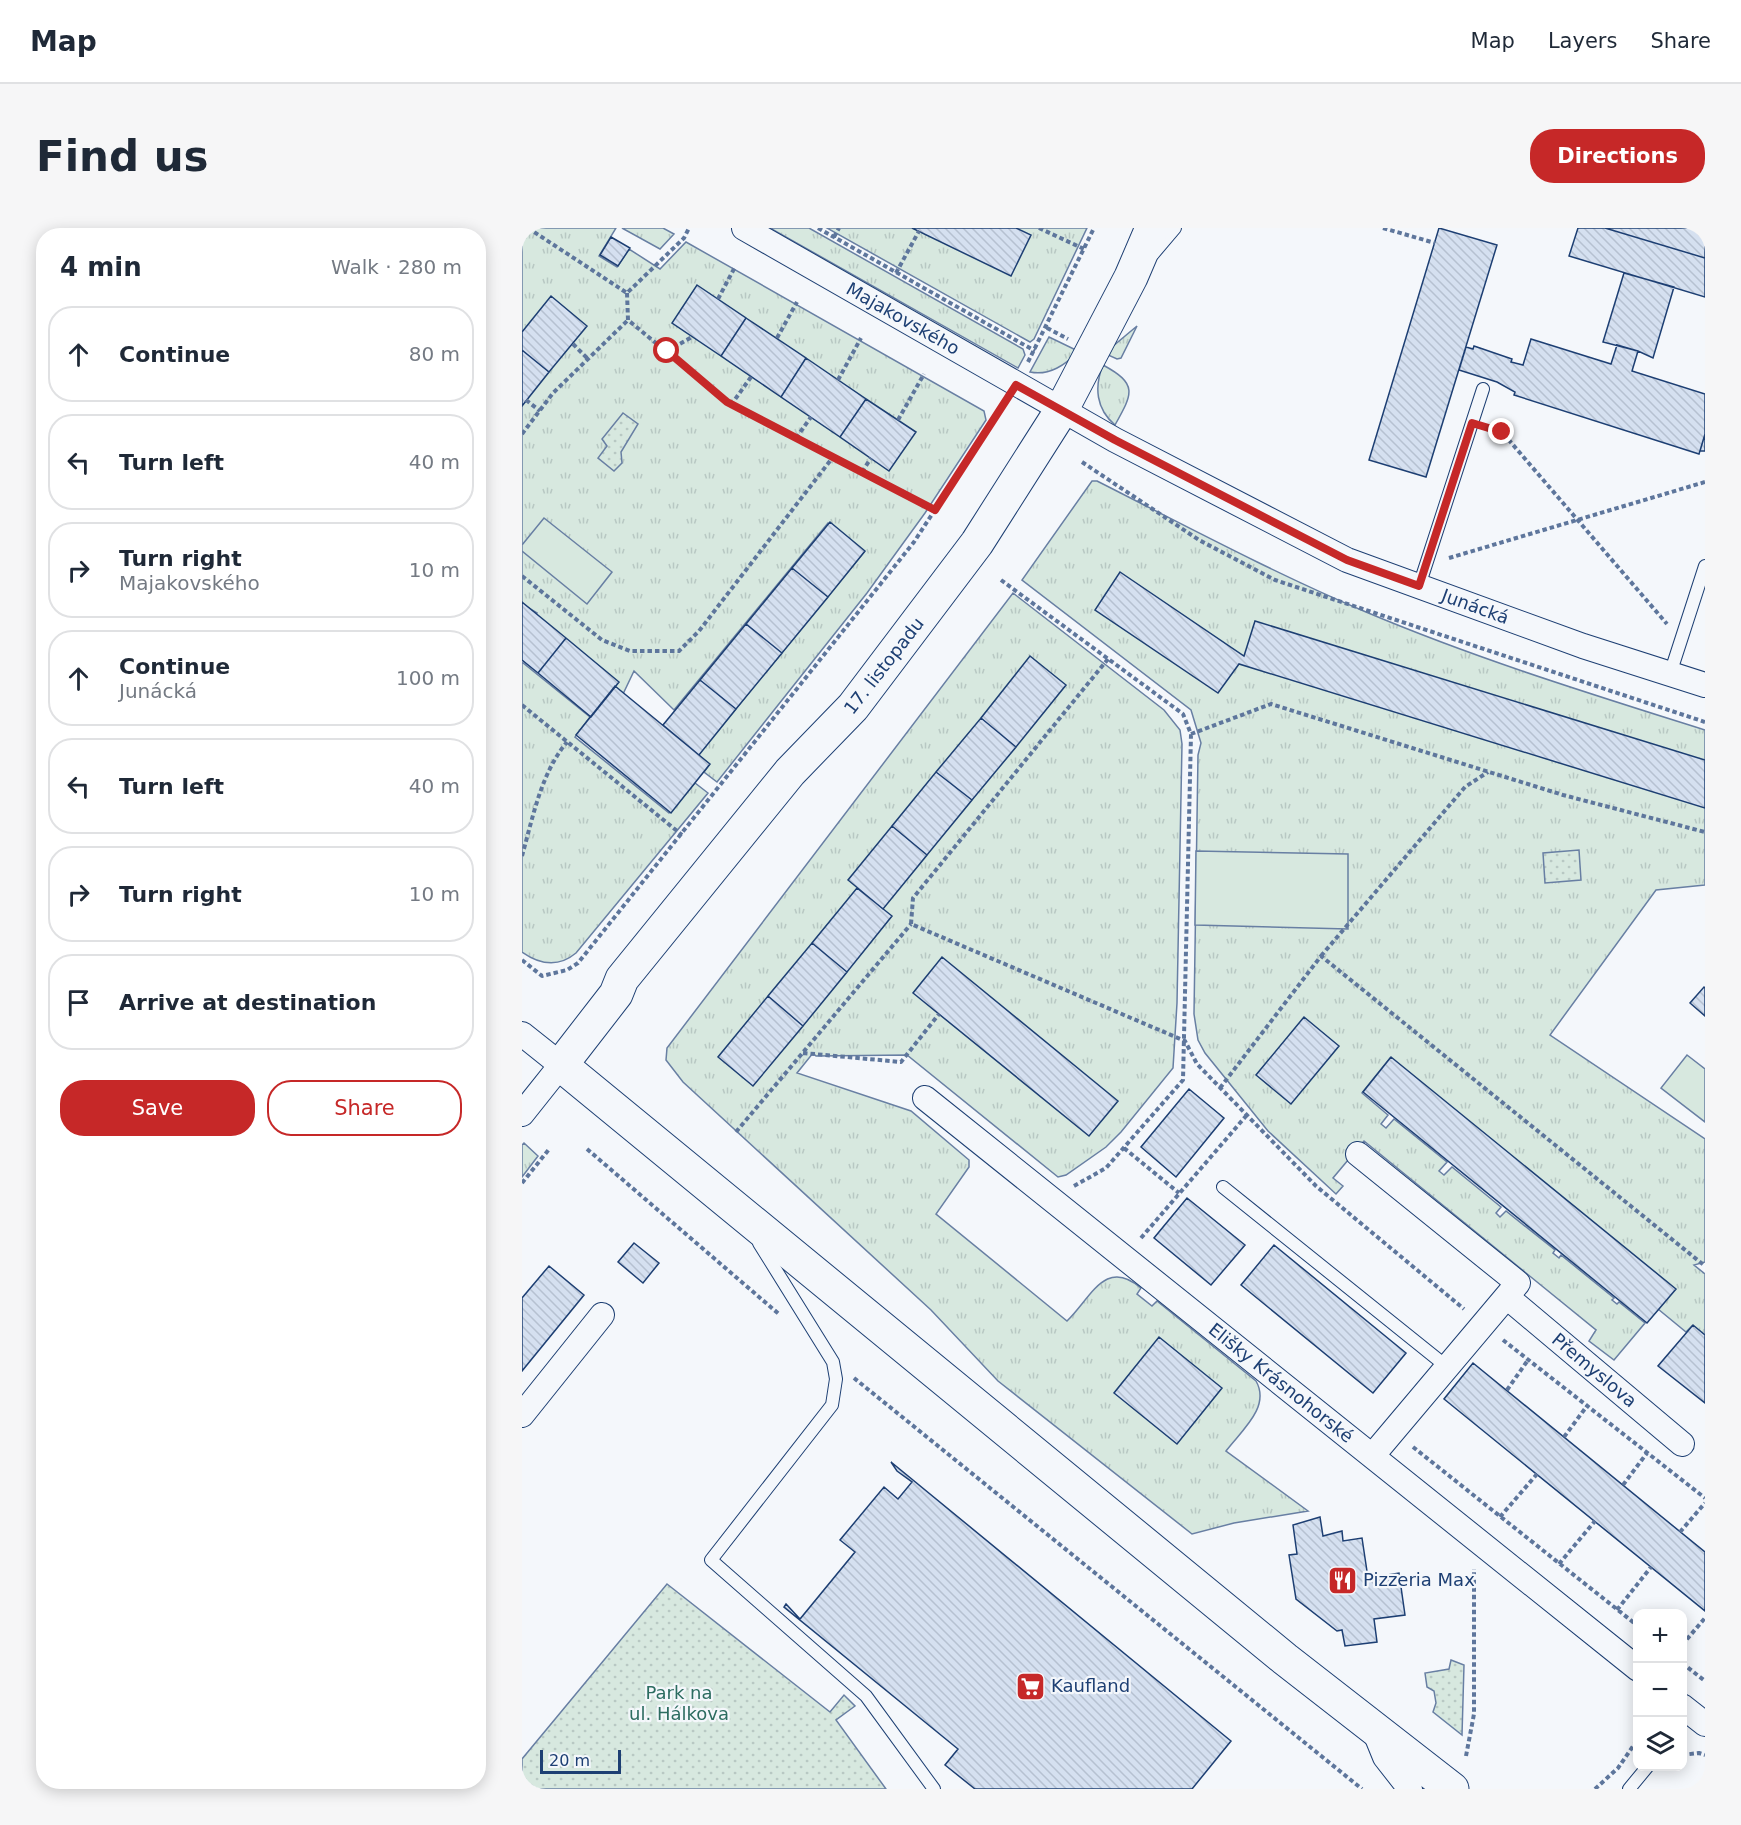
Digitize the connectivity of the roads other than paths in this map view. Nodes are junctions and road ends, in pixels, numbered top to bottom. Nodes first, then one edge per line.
1 (744, 228) edge
2 (1152, 228) edge
3 (1175, 228) edge
4 (1131, 277) junction
5 (1483, 390) dead end
6 (1061, 411) junction
7 (1705, 566) edge
8 (1419, 586) junction
9 (1670, 674) junction
10 (1705, 685) edge
11 (522, 1034) edge
12 (561, 1065) junction
13 (925, 1098) dead end
14 (522, 1114) edge
15 (1358, 1154) dead end
16 (1223, 1187) dead end
17 (741, 1214) junction
18 (1507, 1297) junction
19 (602, 1315) dead end
20 (1446, 1366) junction
21 (522, 1415) edge
22 (1682, 1444) dead end
23 (1373, 1455) junction
24 (1633, 1665) edge
25 (1373, 1728) junction
26 (1645, 1771) edge
27 (934, 1789) edge
28 (1410, 1789) edge
29 (1452, 1789) edge
30 (1629, 1789) edge

1 - 6 street, Majakovského
2 - 4 main road, 17. listopadu
3 - 4 lane
4 - 6 main road, 17. listopadu
5 - 8 lane
6 - 8 street, Junácká
6 - 12 main road, 17. listopadu
7 - 9 lane
8 - 9 street, Junácká
9 - 10 street, Junácká
11 - 12 street
12 - 14 street
12 - 17 main road
13 - 23 street, Elišky Krásnohorské
15 - 18 street
16 - 20 lane
17 - 25 main road
17 - 27 lane
18 - 20 street
18 - 22 street, Přemyslova
19 - 21 street
20 - 23 street
23 - 24 street, Elišky Krásnohorské
25 - 28 street
25 - 29 main road
26 - 30 lane

